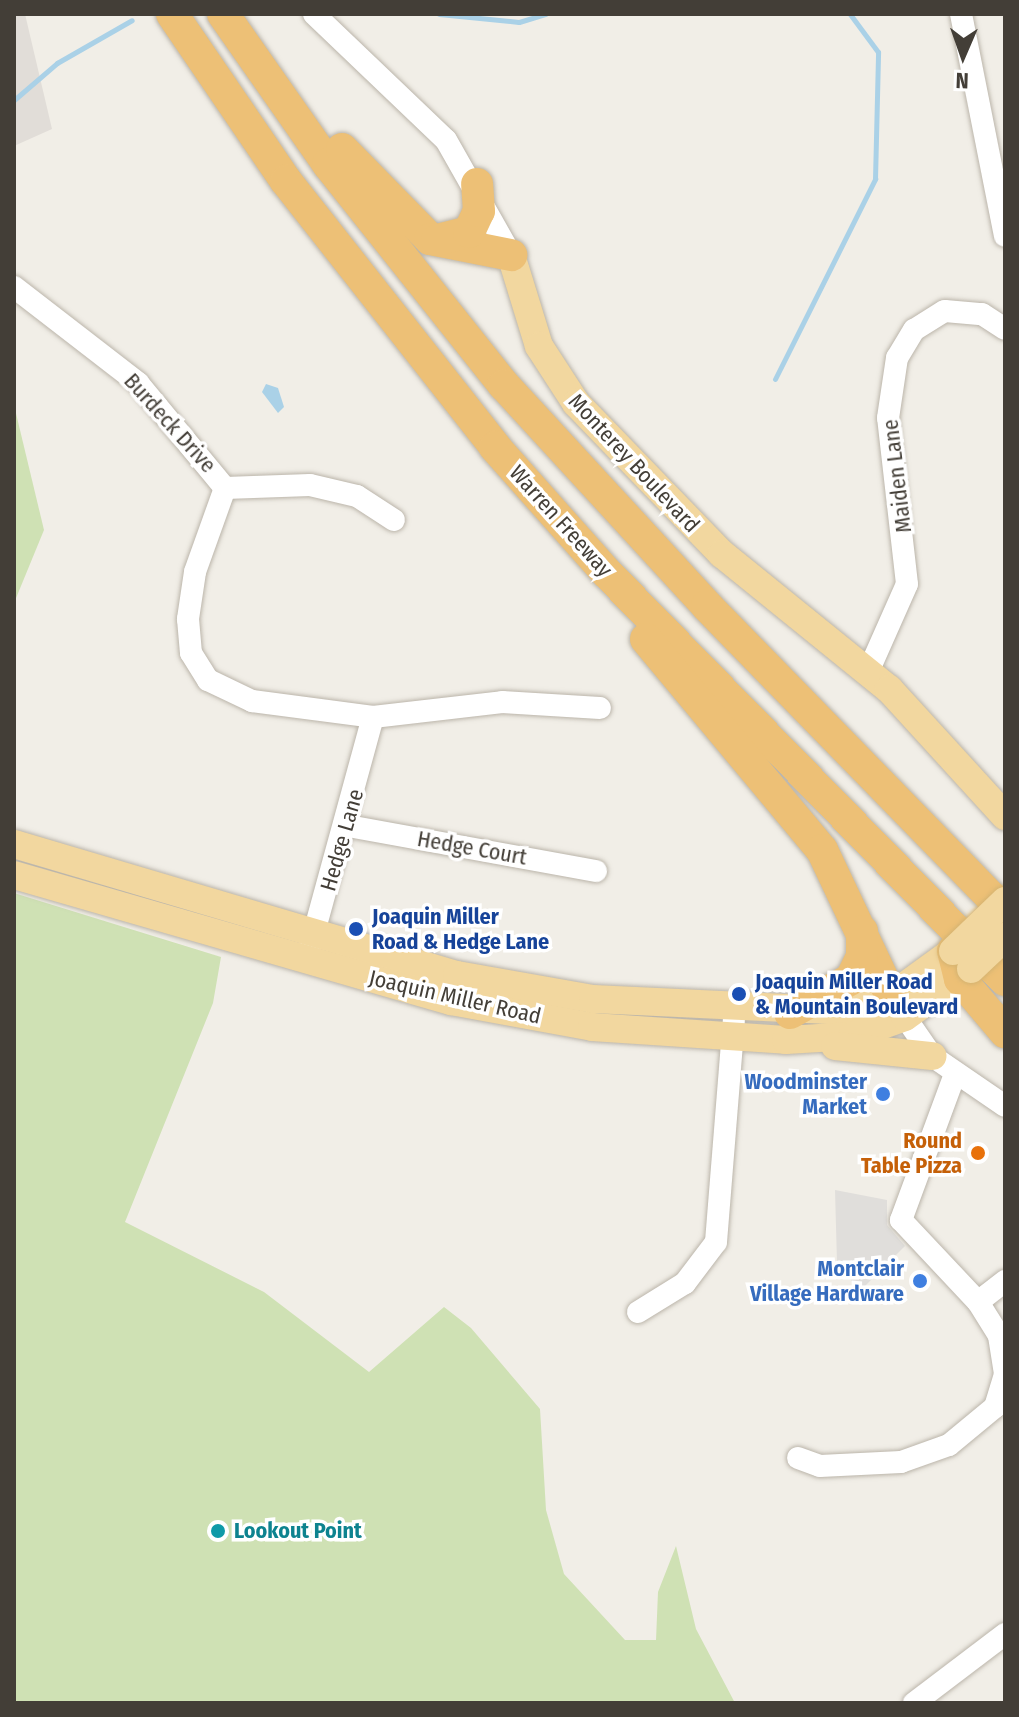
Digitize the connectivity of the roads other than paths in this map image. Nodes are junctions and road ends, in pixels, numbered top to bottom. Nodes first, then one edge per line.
1 (172, 14) edge
2 (223, 14) edge
3 (237, 14) edge
4 (314, 14) edge
5 (961, 14) edge
6 (477, 184) junction
7 (1005, 236) edge
8 (430, 239) junction
9 (511, 255) junction
10 (14, 287) edge
11 (1005, 329) edge
12 (225, 488) junction
13 (394, 520) dead end
14 (606, 572) junction
15 (868, 672) junction
16 (600, 708) dead end
17 (373, 717) junction
18 (1005, 816) edge
19 (348, 826) junction
20 (14, 844) edge
21 (596, 871) dead end
22 (14, 875) edge
23 (1005, 901) edge
24 (855, 909) junction
25 (1005, 911) edge
26 (1005, 937) edge
27 (310, 947) junction
28 (961, 966) junction
29 (1005, 980) edge
30 (734, 1007) junction
31 (898, 1007) junction
32 (788, 1026) junction
33 (1005, 1032) edge
34 (734, 1037) junction
35 (932, 1056) junction
36 (955, 1074) junction
37 (1005, 1106) edge
38 (1005, 1281) edge
39 (978, 1302) junction
40 (638, 1312) dead end
41 (1005, 1374) edge
42 (798, 1458) dead end
43 (1005, 1634) edge
44 (914, 1703) edge

1 - 14 highway, Warren Freeway
2 - 25 highway
3 - 8 highway
4 - 6 street, Monterey Boulevard
5 - 7 street
6 - 8 highway
6 - 9 street, Monterey Boulevard
8 - 9 highway
9 - 15 main road, Monterey Boulevard
10 - 12 street, Burdeck Drive
11 - 15 street, Maiden Lane
12 - 13 street
12 - 17 street, Burdeck Drive
14 - 24 highway
14 - 29 highway, Warren Freeway
15 - 18 main road, Monterey Boulevard
16 - 17 street, Burdeck Drive
17 - 19 street, Hedge Lane
19 - 21 street, Hedge Court
19 - 27 street, Hedge Lane
20 - 27 main road, Joaquin Miller Road
22 - 27 main road, Joaquin Miller Road
23 - 28 main road, bridge
24 - 31 highway
24 - 32 highway
26 - 28 main road, bridge
27 - 30 main road, Joaquin Miller Road
27 - 34 main road, Joaquin Miller Road
28 - 31 main road, Joaquin Miller Road
28 - 33 highway
30 - 32 main road, Joaquin Miller Road
30 - 34 street
31 - 32 main road, Joaquin Miller Road
31 - 35 street
32 - 34 main road, Joaquin Miller Road
32 - 35 main road
34 - 40 street
35 - 36 street
36 - 37 street
36 - 39 street
38 - 39 street
39 - 41 street
41 - 42 street
43 - 44 street

